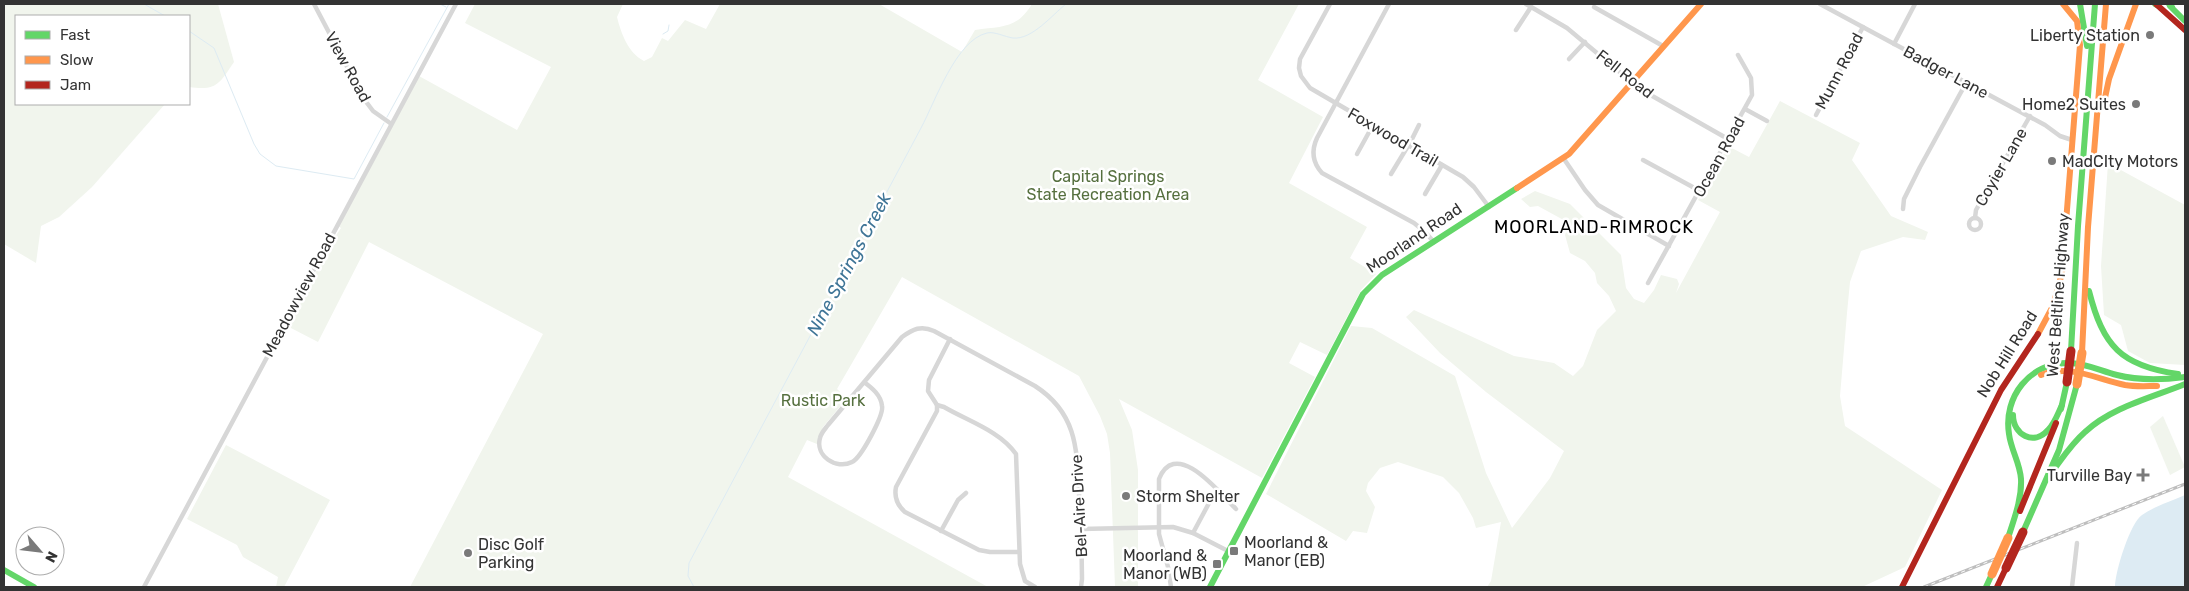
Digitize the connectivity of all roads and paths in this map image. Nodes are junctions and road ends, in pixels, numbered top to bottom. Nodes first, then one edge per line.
1 (314, 4) edge
2 (456, 4) edge
3 (1330, 4) edge
4 (1390, 4) edge
5 (1526, 4) edge
6 (1700, 4) edge
7 (1820, 4) edge
8 (1915, 4) edge
9 (2064, 4) edge
10 (2080, 4) edge
11 (2095, 4) edge
12 (2106, 4) edge
13 (2137, 4) edge
14 (2156, 4) edge
15 (2169, 5) edge
16 (1531, 7) junction
17 (1594, 7) dead end
18 (2185, 21) edge
19 (1863, 27) junction
20 (1516, 30) dead end
21 (2185, 30) edge
22 (1585, 42) junction
23 (1894, 44) junction
24 (1663, 46) junction
25 (1738, 55) dead end
26 (1569, 59) dead end
27 (2089, 73) junction
28 (1966, 82) junction
29 (1632, 83) junction
30 (1335, 104) junction
31 (1745, 109) junction
32 (1816, 115) dead end
33 (2030, 116) junction
34 (1767, 121) dead end
35 (390, 123) junction
36 (1373, 125) junction
37 (1419, 125) dead end
38 (1728, 139) junction
39 (2072, 140) junction
40 (1408, 145) junction
41 (1358, 154) dead end
42 (1564, 158) junction
43 (1643, 160) dead end
44 (1442, 165) junction
45 (2094, 169) junction
46 (1391, 174) dead end
47 (1700, 191) junction
48 (1425, 194) dead end
49 (1488, 207) junction
50 (1903, 209) dead end
51 (1975, 218) dead end
52 (1434, 242) junction
53 (1669, 246) junction
54 (2086, 277) junction
55 (1648, 283) dead end
56 (950, 339) junction
57 (2185, 373) edge
58 (2185, 381) edge
59 (864, 382) junction
60 (937, 405) junction
61 (2062, 405) junction
62 (2048, 477) junction
63 (1216, 490) junction
64 (966, 493) dead end
65 (1236, 509) dead end
66 (1159, 527) junction
67 (1081, 529) junction
68 (941, 530) junction
69 (1193, 533) junction
70 (2008, 538) junction
71 (2077, 543) dead end
72 (1019, 552) junction
73 (1228, 552) junction
74 (4, 570) edge
75 (34, 587) edge
76 (144, 587) edge
77 (1035, 587) edge
78 (1081, 587) edge
79 (1171, 587) edge
80 (1210, 587) edge
81 (1902, 587) edge
82 (1986, 587) edge
83 (1998, 587) edge
84 (2072, 587) edge

1 - 35 street, View Road
2 - 35 street, Meadowview Road
3 - 30 street, Foxwood Trail
4 - 30 street
5 - 16 street, Fell Road
6 - 24 main road, Moorland Road
7 - 19 street, Badger Lane
8 - 23 street
9 - 39 main road, Nob Hill Road
10 - 27 main road
11 - 27 main road, West Beltline Highway
12 - 45 main road, West Beltline Highway
13 - 45 main road
14 - 21 main road
15 - 18 main road
16 - 20 street
16 - 22 street, Fell Road
17 - 24 street
19 - 23 street, Badger Lane
19 - 32 street, Munn Road
22 - 26 street
22 - 29 street, Fell Road
23 - 28 street, Badger Lane
24 - 29 main road, Moorland Road
25 - 31 street, Ocean Road
27 - 61 main road, West Beltline Highway, bridge
28 - 33 street, Badger Lane
28 - 50 street
29 - 38 street, Fell Road
29 - 42 main road, Moorland Road
30 - 36 street, Foxwood Trail
30 - 52 street
31 - 34 street
31 - 38 street, Ocean Road
33 - 39 street, Badger Lane
33 - 51 street, Coyier Lane
35 - 76 street, Meadowview Road
36 - 40 street, Foxwood Trail
36 - 41 street
37 - 40 street
38 - 47 street, Ocean Road
39 - 81 main road, Nob Hill Road
40 - 44 street, Foxwood Trail
40 - 46 street
42 - 49 main road, Moorland Road
42 - 53 street
43 - 47 street
44 - 48 street
44 - 49 street, Foxwood Trail
45 - 54 main road, West Beltline Highway
47 - 53 street, Ocean Road
49 - 52 main road, Moorland Road
52 - 73 main road, Moorland Road
53 - 55 street, Ocean Road
54 - 57 main road
54 - 62 main road, West Beltline Highway, bridge
56 - 59 street, Bel-Aire Drive
56 - 60 street
56 - 67 street, Bel-Aire Drive
58 - 61 main road
58 - 62 main road
58 - 70 main road
59 - 59 street, Bel-Aire Drive
60 - 68 street
60 - 72 street
61 - 70 main road, West Beltline Highway
62 - 83 main road, West Beltline Highway, bridge
63 - 65 street
63 - 66 street
63 - 69 street
64 - 68 street
66 - 67 street
66 - 69 street
66 - 79 street
67 - 78 street, Bel-Aire Drive
68 - 72 street
69 - 73 street
70 - 82 main road, West Beltline Highway, bridge
71 - 84 street
72 - 77 street
73 - 80 main road, Moorland Road
74 - 75 main road

